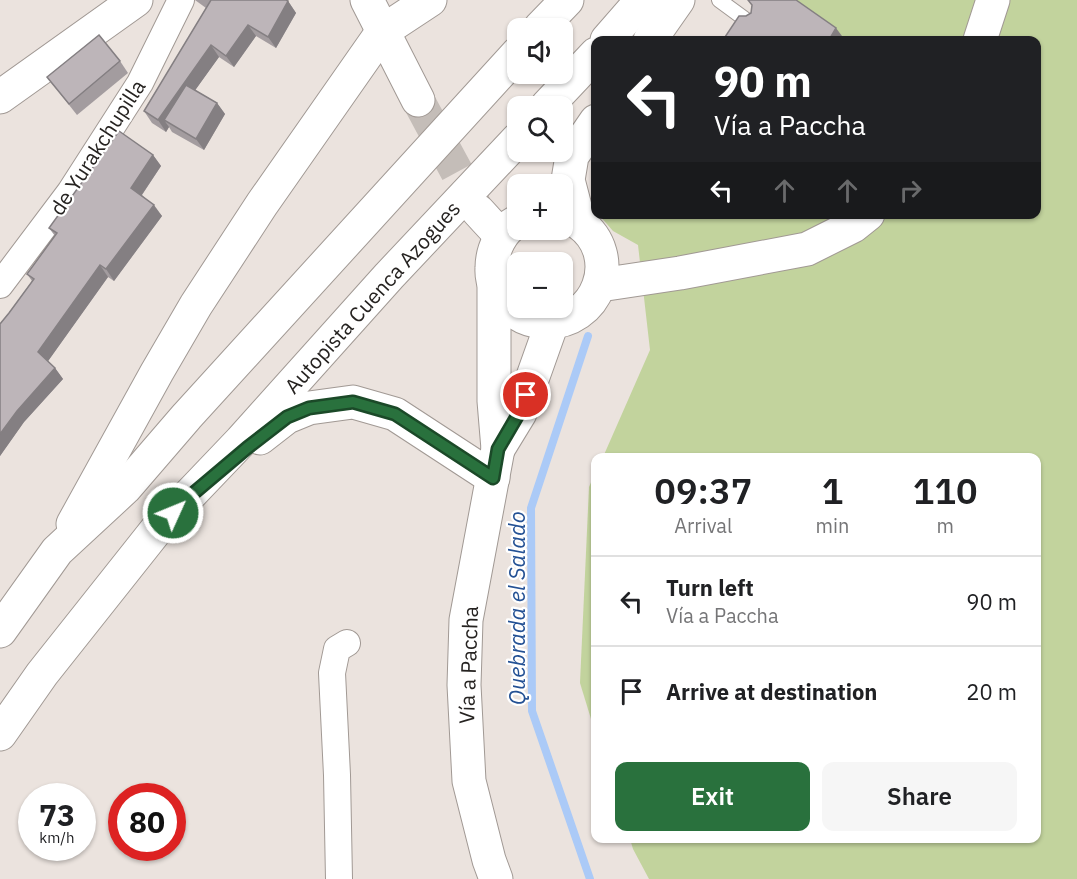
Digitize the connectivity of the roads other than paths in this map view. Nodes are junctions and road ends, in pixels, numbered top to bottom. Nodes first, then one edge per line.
1 (136, 0) edge
2 (181, 0) edge
3 (367, 0) edge
4 (430, 0) edge
5 (567, 0) edge
6 (642, 0) edge
7 (678, 0) edge
8 (719, 0) edge
9 (993, 0) edge
10 (550, 18) edge
11 (758, 29) edge
12 (383, 32) junction
13 (610, 36) edge
14 (653, 36) edge
15 (981, 36) edge
16 (591, 59) edge
17 (507, 65) edge
18 (556, 96) edge
19 (0, 97) edge
20 (418, 100) tunnel mouth
21 (591, 128) edge
22 (507, 151) edge
23 (569, 174) edge
24 (478, 211) tunnel mouth
25 (862, 219) edge
26 (573, 220) edge
27 (507, 228) edge
28 (507, 232) edge
29 (0, 285) edge
30 (494, 285) junction
31 (600, 285) junction
32 (552, 322) junction
33 (495, 464) junction
34 (189, 497) junction
35 (57, 551) junction
36 (0, 631) edge
37 (346, 643) dead end
38 (0, 734) edge
39 (339, 879) edge
40 (496, 879) edge

1 - 19 main road
2 - 29 street, de Yurakchupilla
3 - 12 main road
4 - 12 main road
5 - 10 main road
6 - 13 main road
7 - 14 main road
8 - 11 lane
9 - 15 main road
12 - 20 main road
12 - 35 main road
16 - 18 main road
17 - 35 main road
21 - 23 main road
22 - 34 main road, Autopista Cuenca Azogues
24 - 27 main road
25 - 31 main road
26 - 31 main road
28 - 30 main road, Vía a Paccha
30 - 32 main road
30 - 33 main road, Vía a Paccha
31 - 32 main road
32 - 33 main road, Vía a Paccha
33 - 34 main road
33 - 40 main road, Vía a Paccha
34 - 38 main road, Autopista Cuenca Azogues
35 - 36 main road
37 - 39 street

